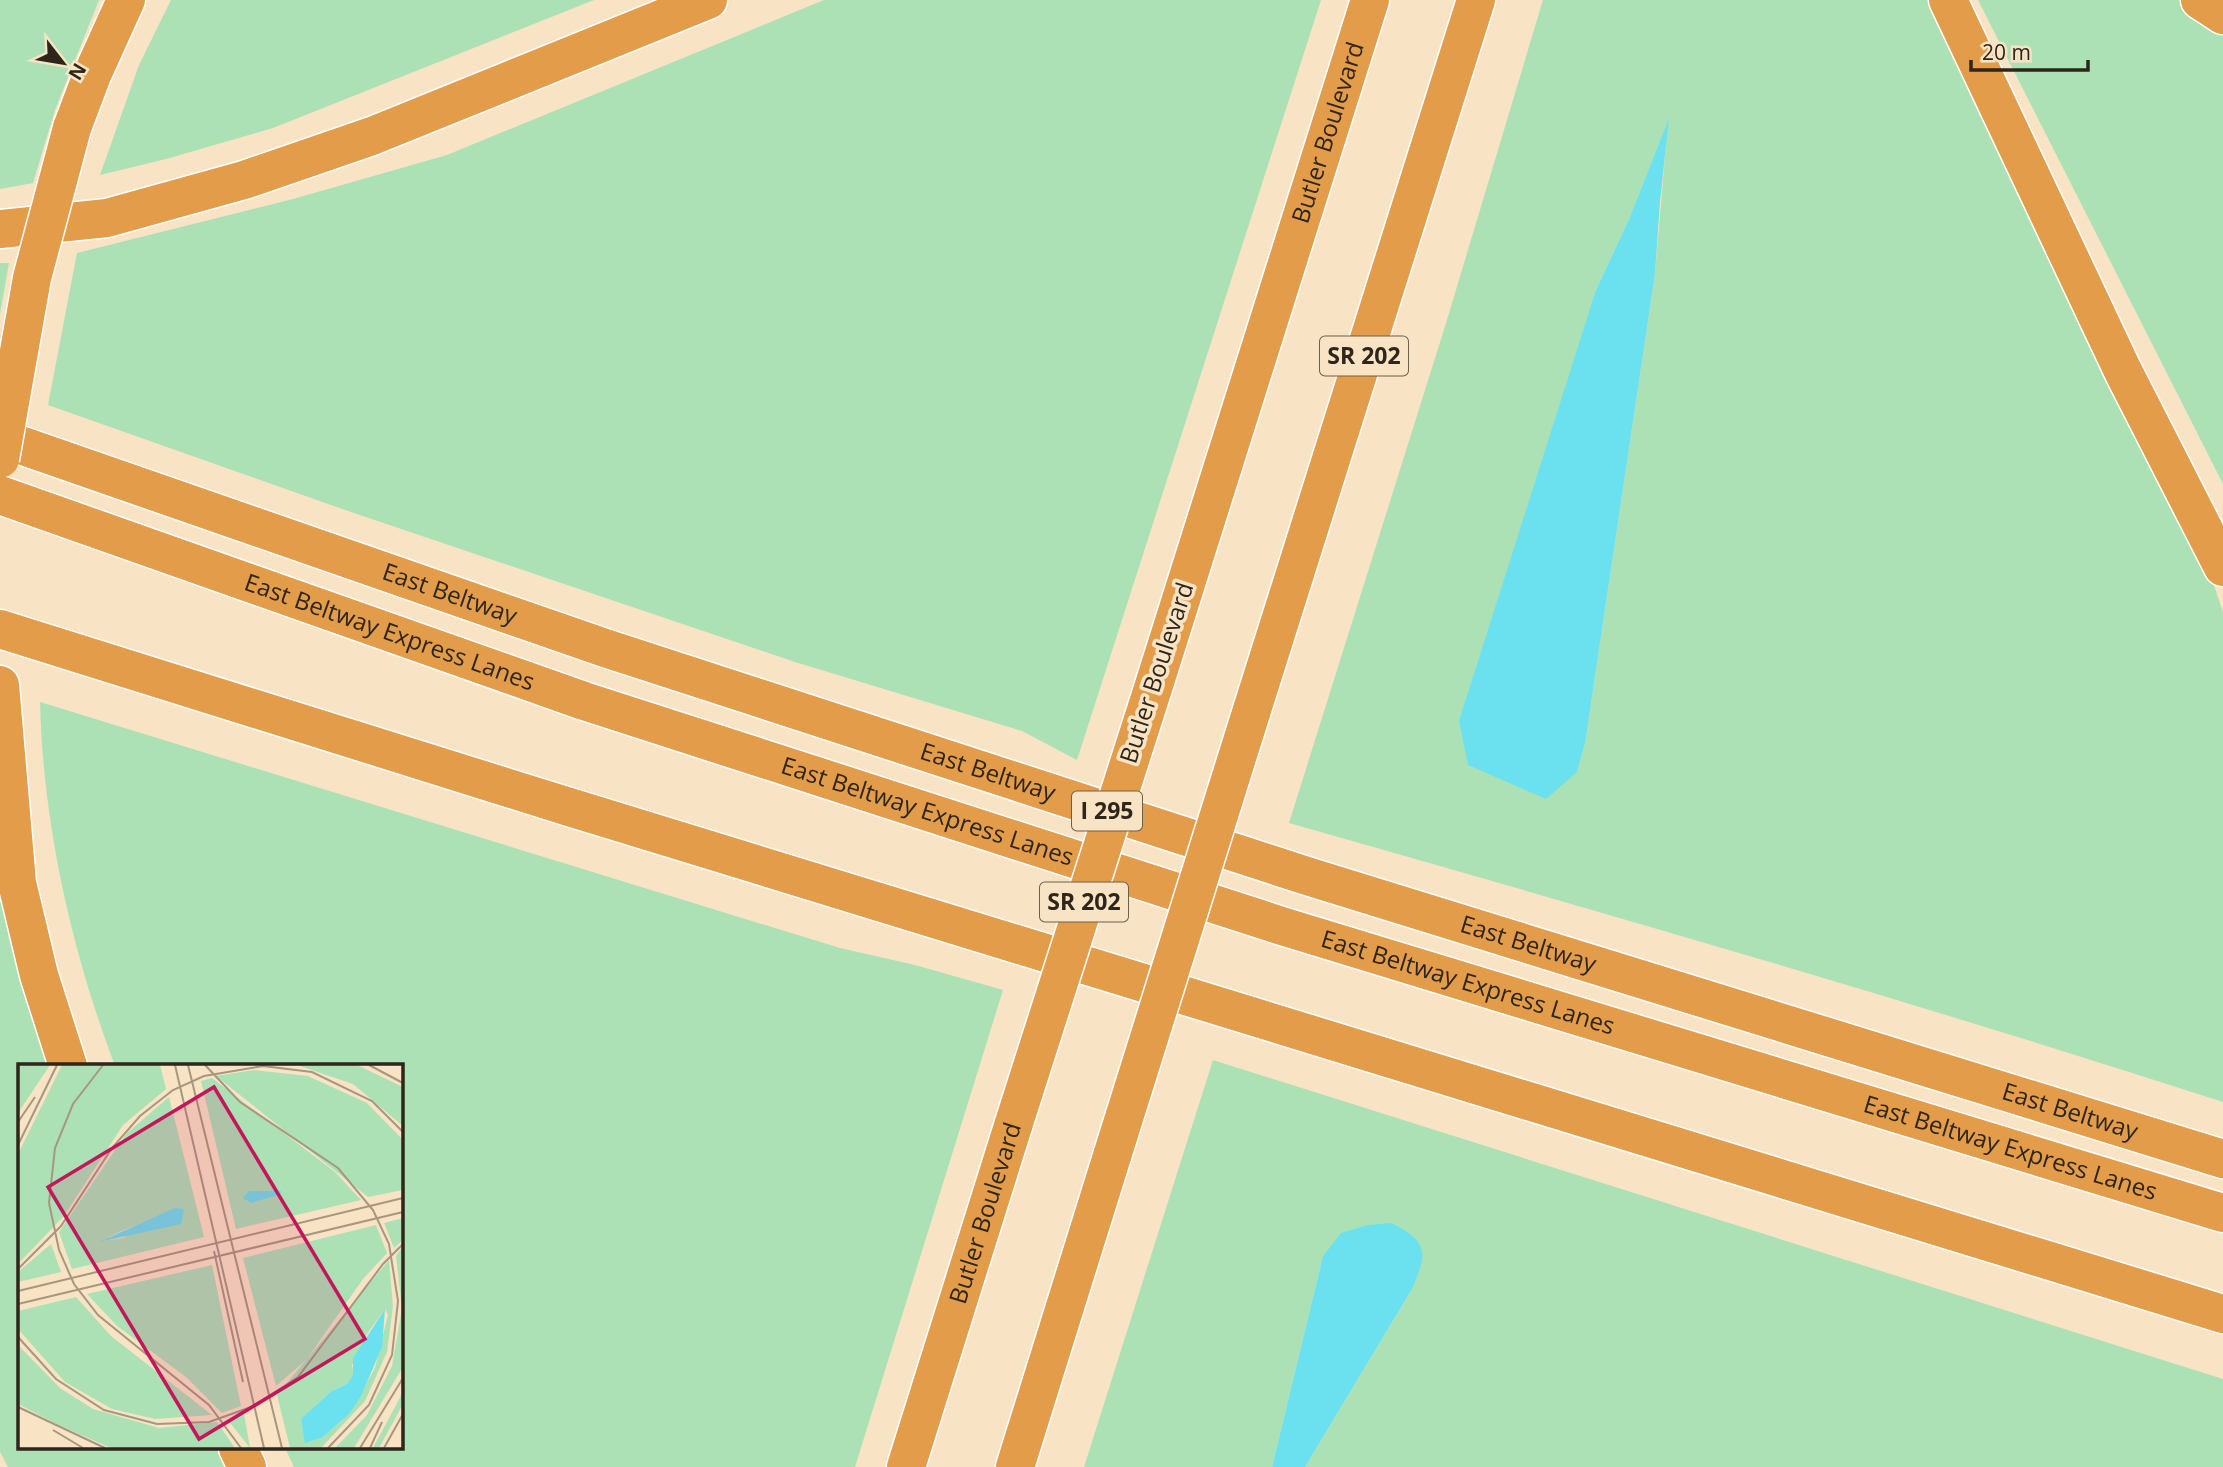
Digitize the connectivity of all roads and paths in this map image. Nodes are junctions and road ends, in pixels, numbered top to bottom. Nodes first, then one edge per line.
1 (126, 0) edge
2 (708, 0) edge
3 (1370, 0) edge
4 (1476, 0) edge
5 (1948, 0) edge
6 (2200, 0) edge
7 (2223, 15) edge
8 (0, 229) edge
9 (0, 438) edge
10 (0, 459) edge
11 (0, 495) edge
12 (2223, 567) edge
13 (0, 629) edge
14 (1, 694) edge
15 (67, 1064) edge
16 (2223, 1158) edge
17 (2223, 1213) edge
18 (2223, 1314) edge
19 (239, 1450) edge
20 (247, 1467) edge
21 (906, 1467) edge
22 (1015, 1467) edge

1 - 10 highway, bridge
2 - 8 highway
3 - 21 highway, Butler Boulevard / SR 202, bridge
4 - 22 highway, SR 202, bridge
5 - 12 highway
6 - 7 highway
9 - 16 highway, East Beltway / I 295
11 - 17 highway, East Beltway Express Lanes / I 295
13 - 18 highway
14 - 15 highway
19 - 20 highway

